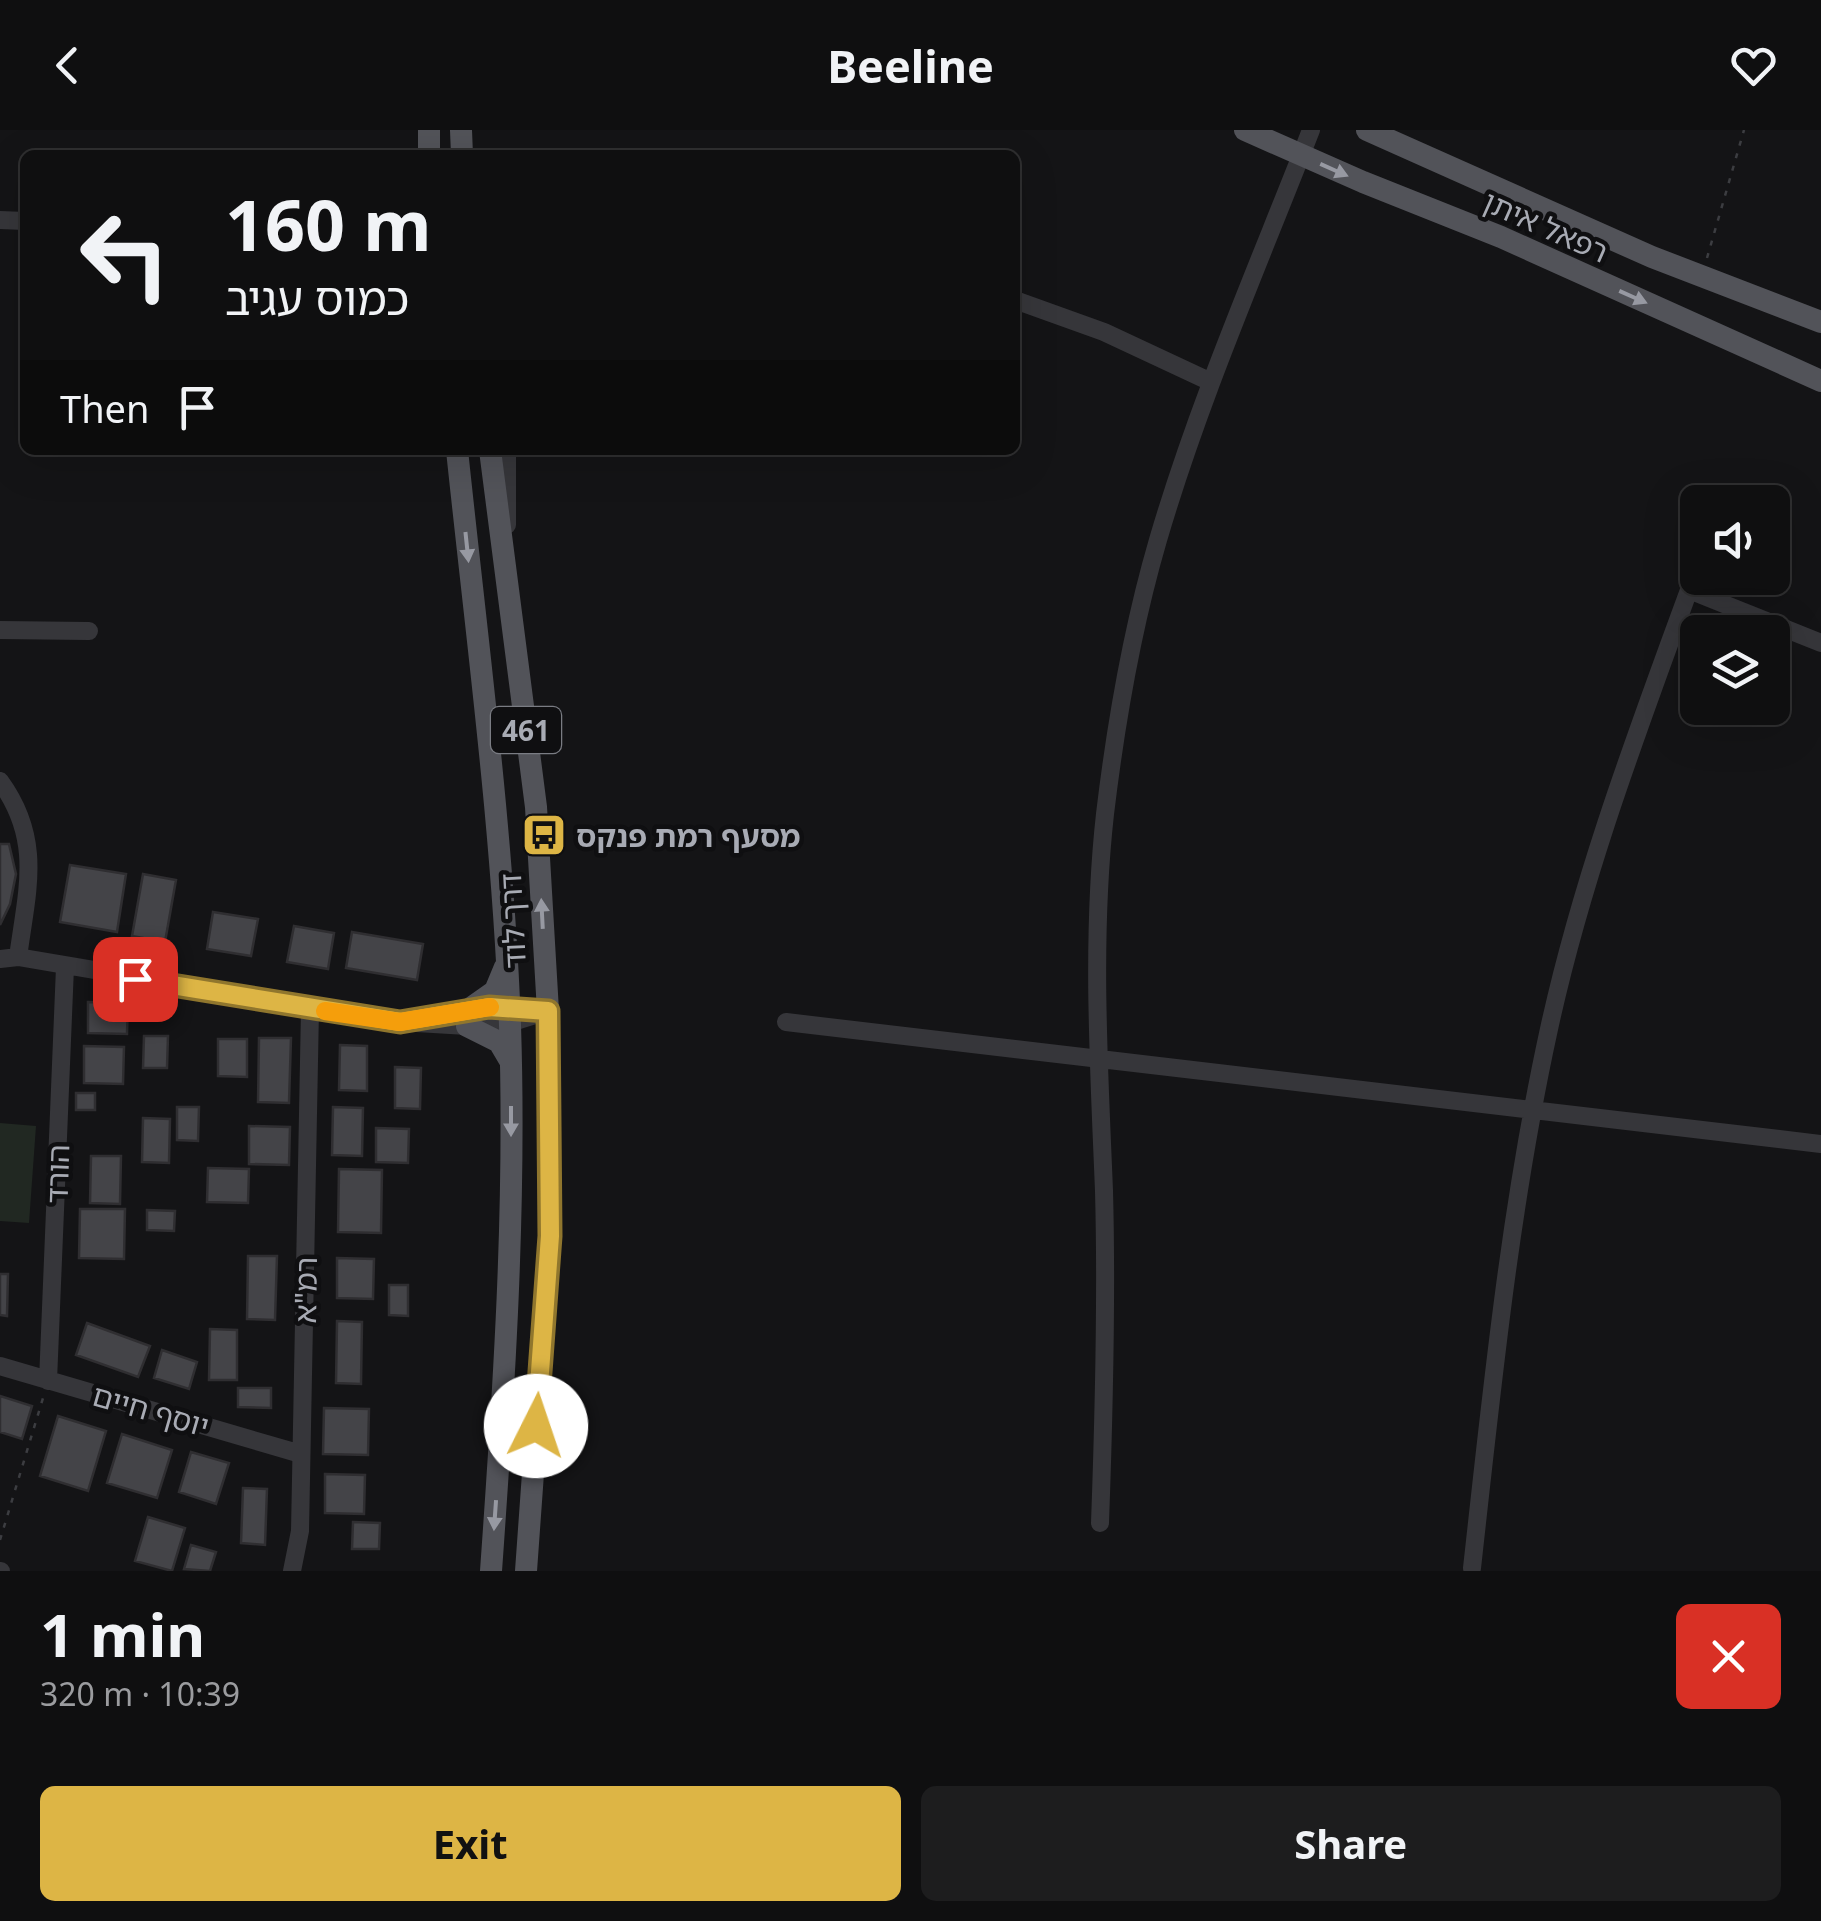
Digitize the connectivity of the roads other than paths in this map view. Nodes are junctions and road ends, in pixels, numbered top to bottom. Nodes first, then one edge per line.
1 (1245, 130) edge
2 (1311, 130) edge
3 (1367, 130) edge
4 (1301, 155) junction
5 (1020, 302) edge
6 (1821, 322) edge
7 (1821, 381) edge
8 (1211, 382) junction
9 (458, 455) edge
10 (491, 455) edge
11 (506, 455) edge
12 (504, 560) junction
13 (0, 630) edge
14 (89, 631) dead end
15 (1821, 643) edge
16 (0, 782) edge
17 (9, 958) edge
18 (506, 964) junction
19 (65, 967) junction
20 (310, 1009) junction
21 (548, 1011) junction
22 (509, 1015) junction
23 (468, 1018) junction
24 (786, 1022) dead end
25 (1097, 1058) junction
26 (511, 1064) junction
27 (1533, 1110) junction
28 (1821, 1144) edge
29 (0, 1366) edge
30 (48, 1381) junction
31 (302, 1454) junction
32 (1100, 1523) dead end
33 (1472, 1568) dead end
34 (292, 1571) edge
35 (491, 1571) edge
36 (526, 1571) edge

1 - 4 main road, רפאל איתן
2 - 4 street
3 - 6 main road, רפאל איתן
4 -> 7 main road, רפאל איתן
4 - 8 street
5 - 8 street
8 - 25 street
9 -> 18 main road, דרך לוד / 461
10 - 12 main road, דרך לוד / 461
11 - 12 street
21 -> 12 main road, דרך לוד / 461
13 - 14 street
15 - 27 street
16 - 17 street
17 - 19 street
18 - 22 main road, דרך לוד / 461
18 - 23 main road
19 - 20 street
19 - 30 street, הורד
20 - 23 street
20 - 31 street, רמ"א
21 - 22 street
21 - 36 main road, דרך לוד / 461
22 - 23 street
22 - 26 main road, דרך לוד / 461
23 - 26 main road
24 - 25 street
25 - 27 street
25 - 32 street
26 -> 35 main road, דרך לוד / 461
27 - 28 street
27 - 33 street
29 - 30 street, יוסף חיים
30 - 31 street, יוסף חיים
31 - 34 street, רמ"א

